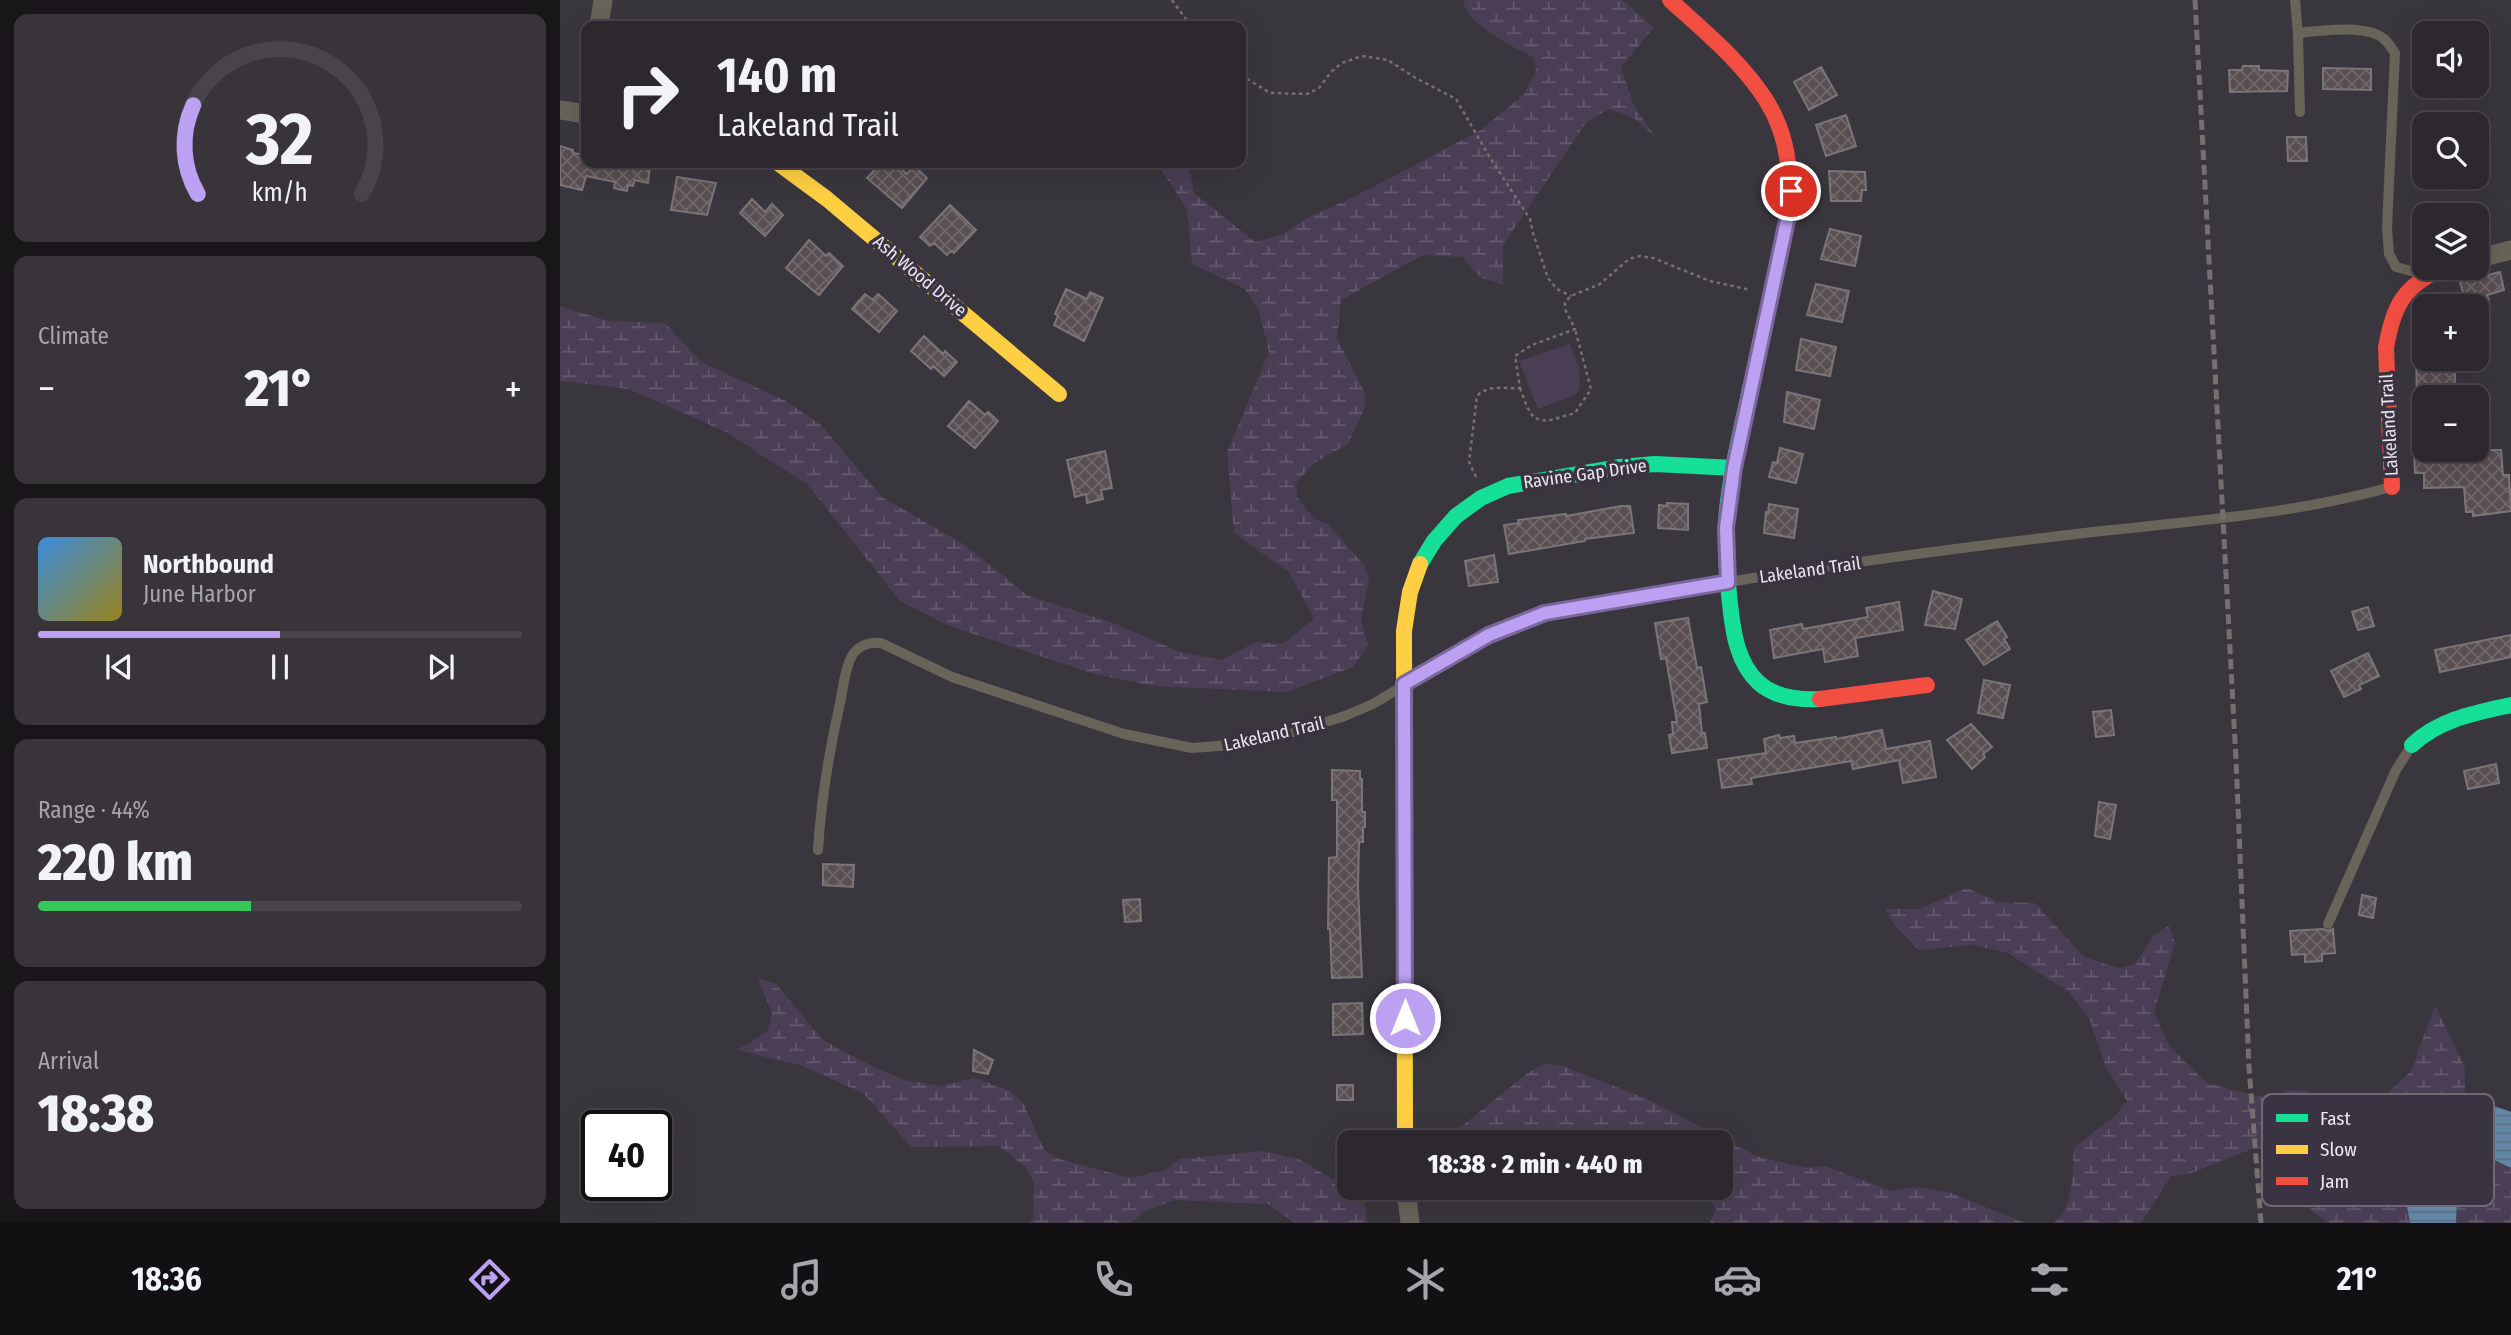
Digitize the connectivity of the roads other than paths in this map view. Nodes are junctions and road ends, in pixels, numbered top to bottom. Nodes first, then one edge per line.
1 (603, 0) edge
2 (1670, 0) edge
3 (2295, 0) edge
4 (600, 21) edge
5 (2298, 35) junction
6 (560, 110) edge
7 (2300, 112) dead end
8 (581, 113) edge
9 (785, 168) edge
10 (2511, 250) edge
11 (2489, 256) edge
12 (2412, 272) edge
13 (2420, 280) edge
14 (1059, 394) dead end
15 (1734, 468) junction
16 (2392, 487) joint
17 (1728, 582) junction
18 (1404, 684) junction
19 (1927, 685) dead end
20 (2511, 705) edge
21 (2412, 745) joint
22 (818, 850) dead end
23 (2328, 924) dead end
24 (1405, 1130) edge
25 (1407, 1200) edge
26 (1410, 1223) edge

1 - 4 street
2 - 15 street
3 - 5 lane
5 - 7 lane
5 - 12 lane
6 - 8 street
9 - 14 street, Ash Wood Drive
10 - 11 street
13 - 16 street, Lakeland Trail
15 - 17 street
15 - 18 street, Ravine Gap Drive
16 - 17 lane, Lakeland Trail
17 - 18 lane, Lakeland Trail
17 - 19 street
18 - 22 lane, Lakeland Trail
18 - 24 street, Ravine Gap Drive
20 - 21 street
21 - 23 lane
25 - 26 street

